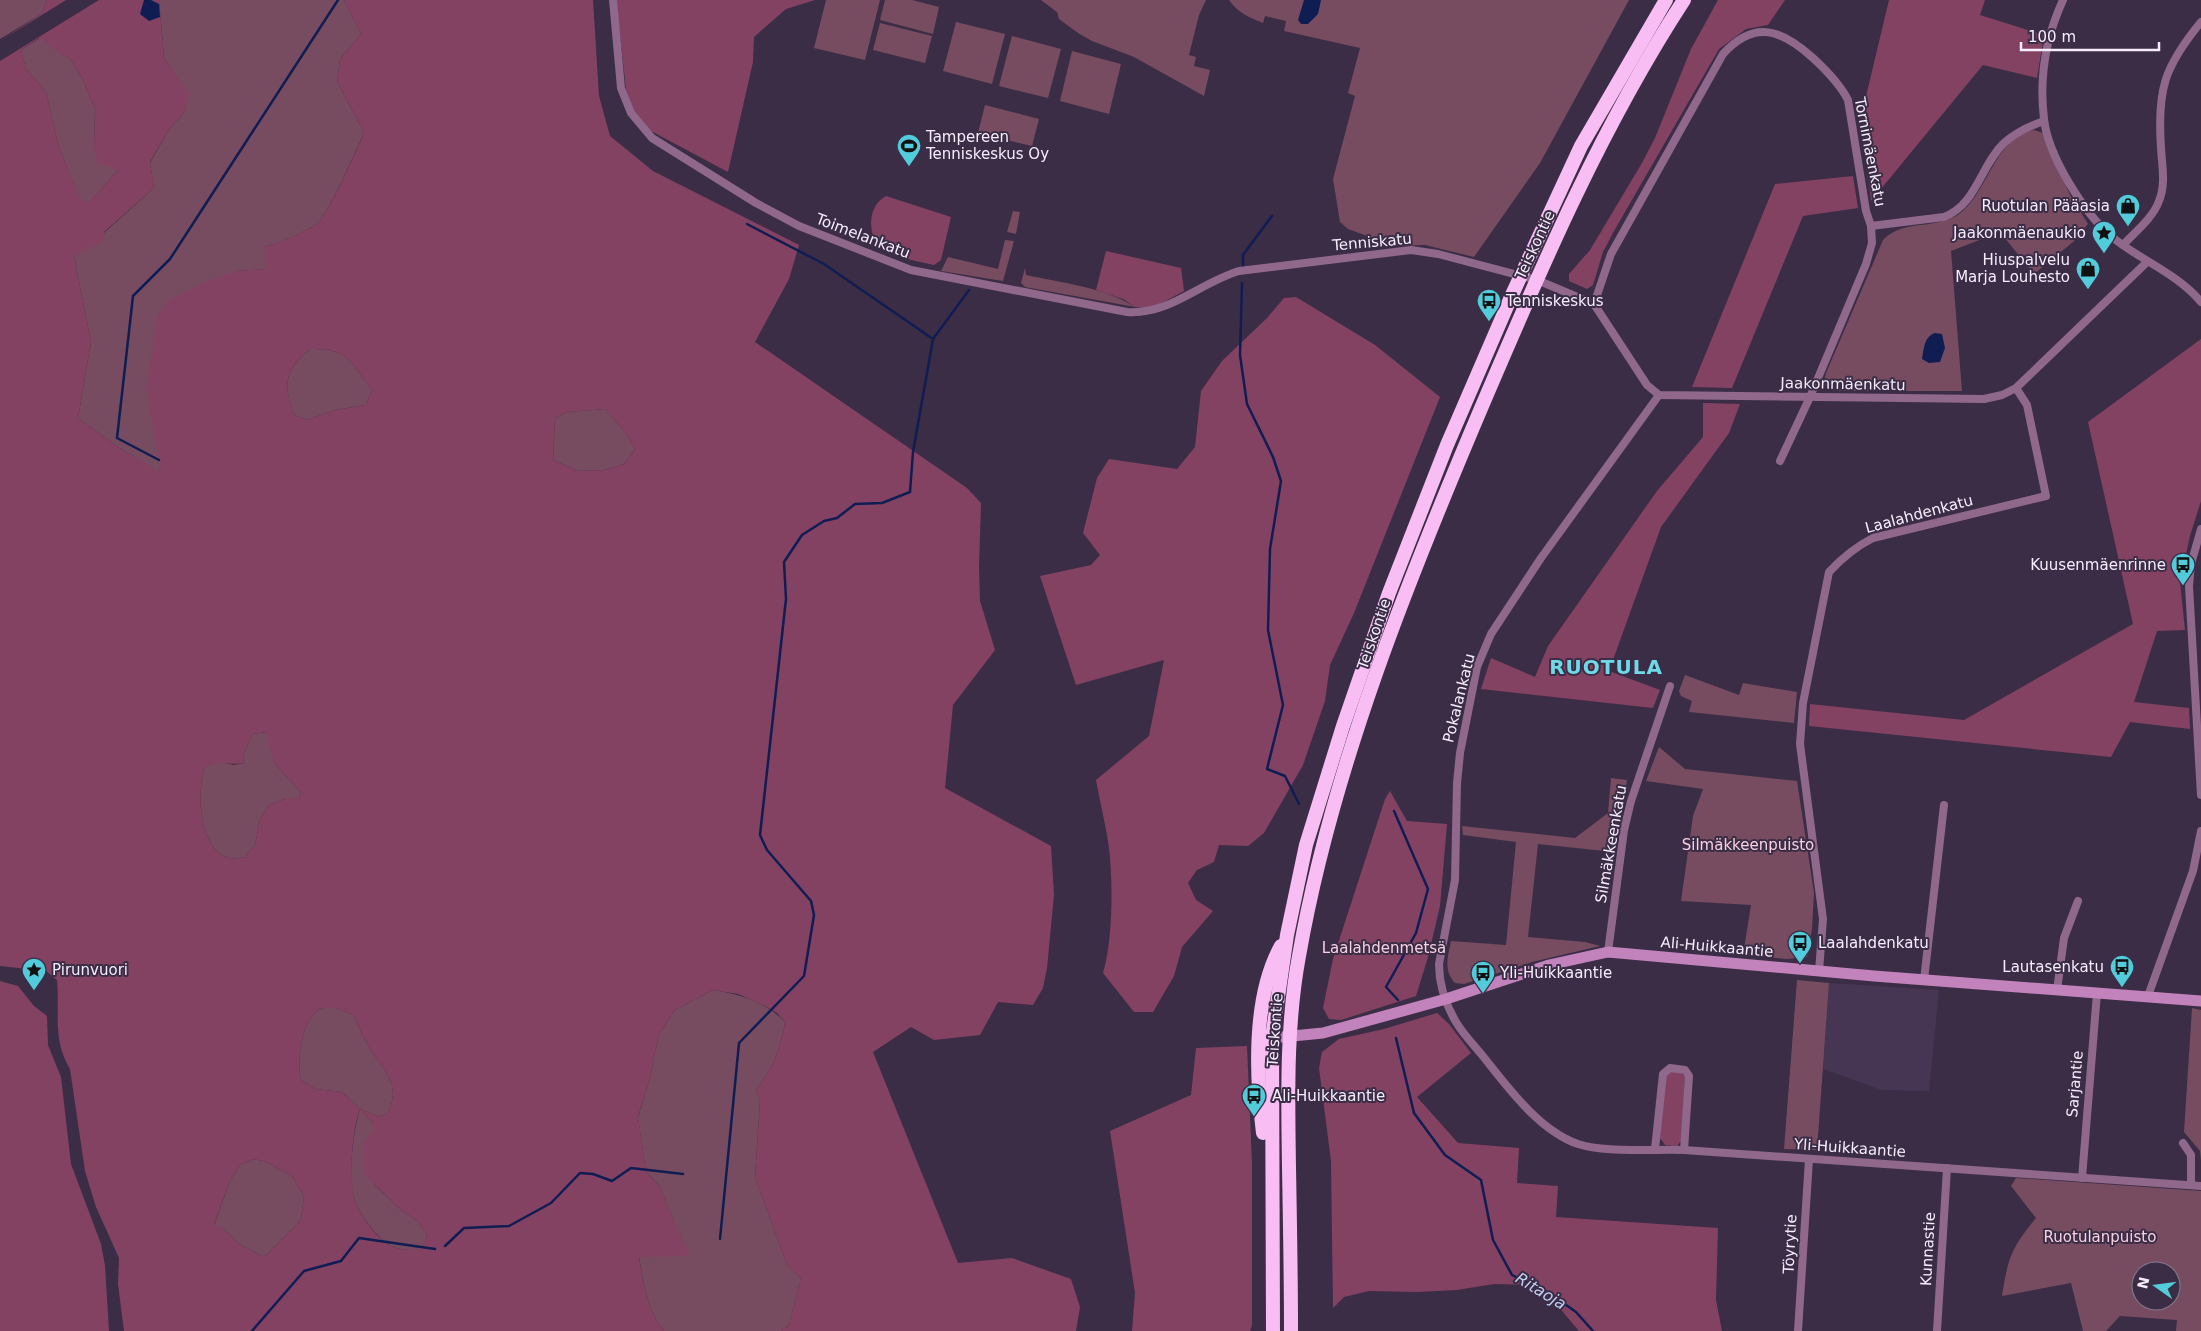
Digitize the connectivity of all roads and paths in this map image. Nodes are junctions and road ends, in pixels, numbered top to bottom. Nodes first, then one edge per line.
1 (613, 0) edge
2 (1666, 0) edge
3 (1684, 0) edge
4 (2063, 0) edge
5 (2201, 22) edge
6 (2044, 121) junction
7 (1871, 226) junction
8 (2123, 245) junction
9 (2147, 262) junction
10 (1224, 276) joint
11 (1521, 276) junction
12 (1537, 280) junction
13 (2201, 302) edge
14 (1594, 304) junction
15 (2016, 388) junction
16 (1659, 395) junction
17 (1810, 397) junction
18 (1780, 461) dead end
19 (2201, 529) edge
20 (1670, 686) dead end
21 (2201, 795) edge
22 (1944, 805) dead end
23 (2201, 831) edge
24 (2078, 901) dead end
25 (1287, 935) junction
26 (1608, 952) junction
27 (1819, 971) junction
28 (1924, 980) junction
29 (2057, 990) junction
30 (2097, 993) junction
31 (2148, 996) junction
32 (1446, 998) junction
33 (2201, 1000) edge
34 (1289, 1037) junction
35 (1272, 1038) junction
36 (2183, 1143) dead end
37 (1655, 1149) junction
38 (1271, 1150) junction
39 (1684, 1150) junction
40 (1809, 1159) junction
41 (1947, 1168) junction
42 (2082, 1178) junction
43 (2191, 1185) junction
44 (2201, 1186) edge
45 (1273, 1331) edge
46 (1291, 1331) edge
47 (1798, 1331) edge
48 (1938, 1331) edge

1 - 10 street, Toimelankatu
2 - 11 highway, Teiskontie
3 - 12 highway, Teiskontie
4 - 6 street
5 - 8 street
6 - 7 street
6 - 8 street
7 - 14 street, Tornimäenkatu
7 - 17 street, Tornimäenkatu
8 - 9 street
9 - 13 street
9 - 15 street, Jaakonmäenkatu
10 - 11 street, Tenniskatu
11 - 12 street
11 - 25 highway, Teiskontie
12 - 14 street
12 - 34 highway, Teiskontie
14 - 16 street
15 - 17 street, Jaakonmäenkatu
15 - 27 street, Laalahdenkatu
16 - 17 street, Jaakonmäenkatu
16 - 32 street, Pokalankatu
17 - 18 street
19 - 21 street
20 - 26 street, Silmäkkeenkatu
22 - 28 street
23 - 31 street
24 - 29 street
25 - 35 highway, Teiskontie
25 - 38 highway
26 - 27 street, Ali-Huikkaantie
26 - 32 street, Ali-Huikkaantie
27 - 28 street, Ali-Huikkaantie
28 - 29 street, Ali-Huikkaantie
29 - 30 street, Ali-Huikkaantie
30 - 31 street, Ali-Huikkaantie
30 - 42 street, Sarjantie
31 - 33 street, Ali-Huikkaantie
32 - 34 street, Ali-Huikkaantie
32 - 37 street, Yli-Huikkaantie
34 - 35 street, Ali-Huikkaantie
34 - 46 highway, Teiskontie
35 - 38 highway, Teiskontie
36 - 43 street
37 - 39 street, Yli-Huikkaantie
37 - 39 street
38 - 45 highway, Teiskontie
39 - 40 street, Yli-Huikkaantie
40 - 41 street, Yli-Huikkaantie
40 - 47 street, Töyrytie
41 - 42 street, Yli-Huikkaantie
41 - 48 street, Kunnastie
42 - 43 street, Yli-Huikkaantie
43 - 44 street, Yli-Huikkaantie

